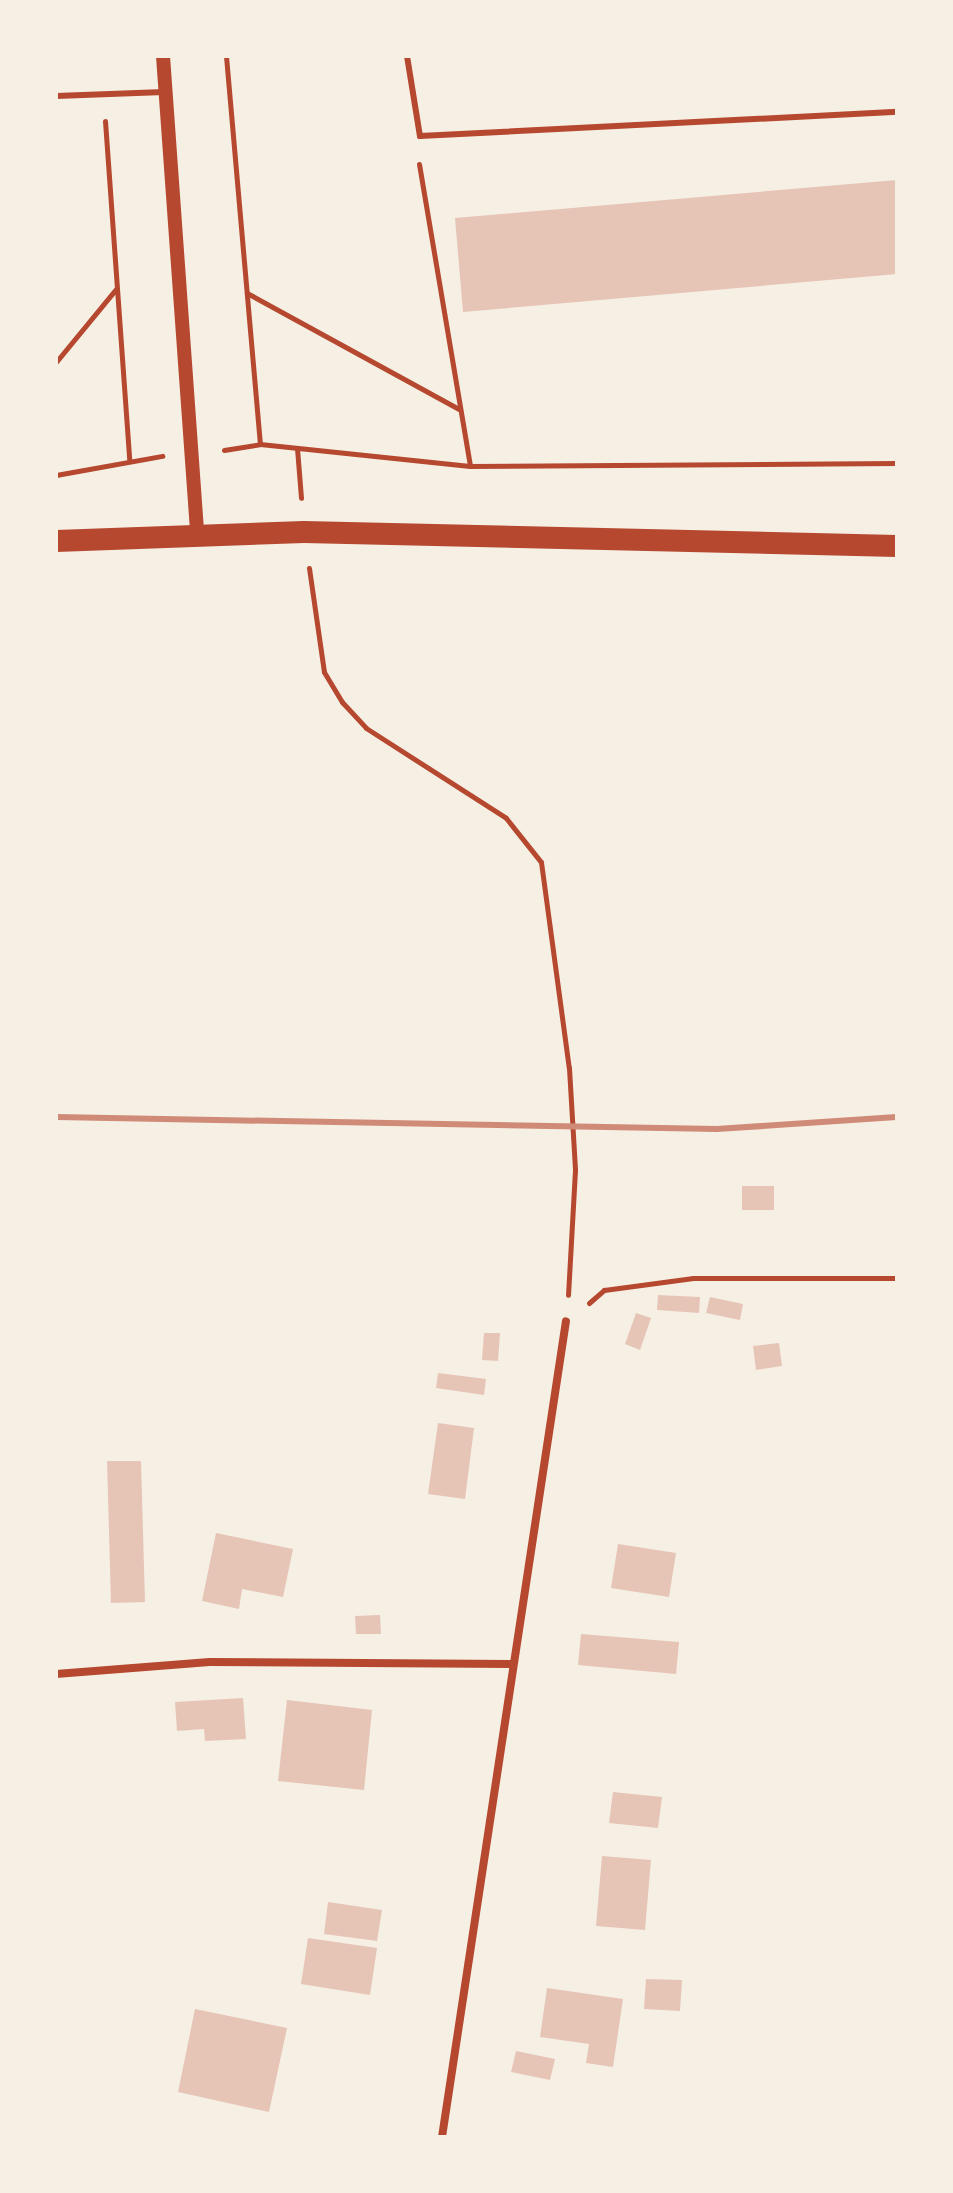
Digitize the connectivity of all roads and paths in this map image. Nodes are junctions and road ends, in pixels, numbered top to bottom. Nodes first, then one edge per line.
1 (163, 56) edge
2 (226, 56) edge
3 (407, 56) edge
4 (166, 92) junction
5 (103, 95) junction
6 (56, 96) edge
7 (897, 112) edge
8 (420, 136) junction
9 (117, 288) junction
10 (247, 293) junction
11 (56, 362) edge
12 (460, 410) junction
13 (260, 444) junction
14 (297, 448) junction
15 (195, 454) junction
16 (129, 459) junction
17 (897, 463) edge
18 (470, 466) junction
19 (56, 475) edge
20 (197, 532) junction
21 (304, 532) junction
22 (56, 541) edge
23 (897, 546) edge
24 (897, 1278) edge
25 (566, 1321) junction
26 (511, 1664) junction
27 (56, 1674) edge
28 (442, 2137) edge

1 - 4 street
2 - 10 path
3 - 8 lane
4 - 5 lane
4 - 15 street
5 - 6 lane
5 - 9 path
7 - 8 lane
8 - 12 path
9 - 11 path
9 - 16 path
10 - 12 path
10 - 13 path
12 - 18 path
13 - 14 path
13 - 15 path
14 - 18 path
14 - 21 path
15 - 16 path
15 - 20 street
16 - 19 path
17 - 18 path
20 - 21 highway
20 - 22 highway
21 - 23 highway
21 - 25 path
24 - 25 path
25 - 26 street
26 - 27 street
26 - 28 street

